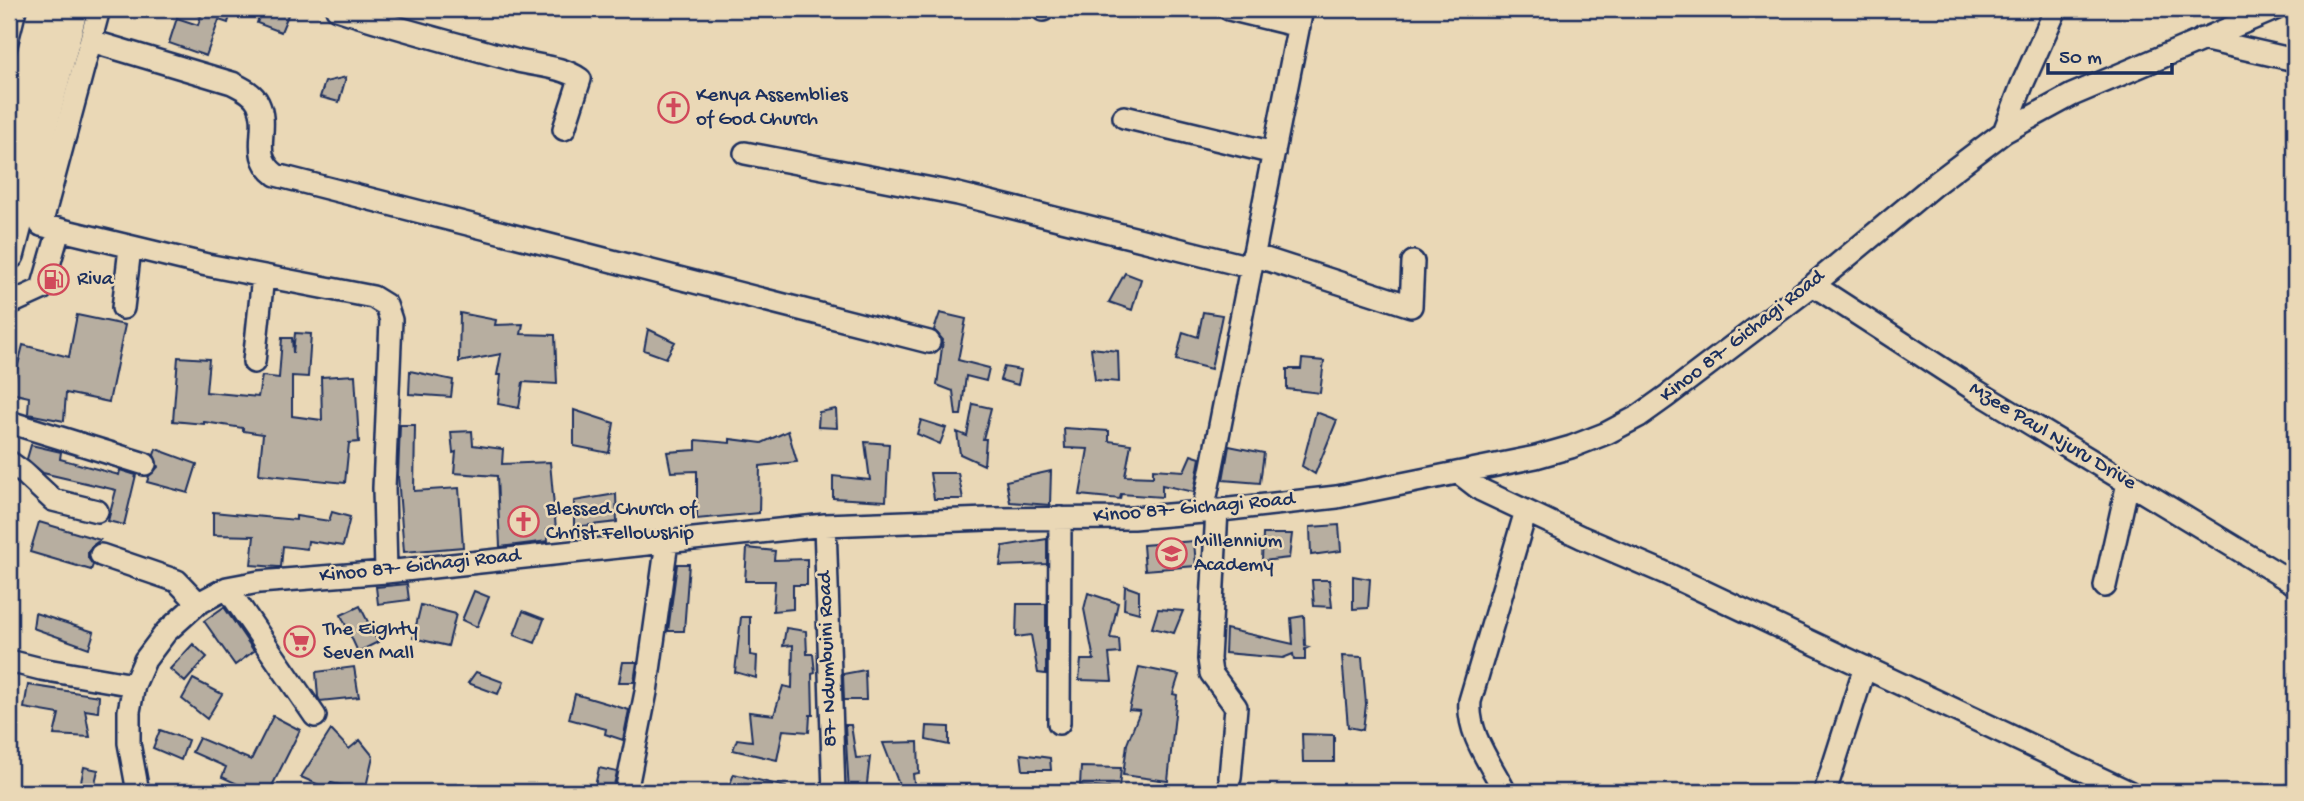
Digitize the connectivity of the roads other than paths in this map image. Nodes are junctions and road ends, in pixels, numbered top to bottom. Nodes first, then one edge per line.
1 (337, 9) edge
2 (1229, 9) edge
3 (2056, 9) edge
4 (2275, 9) edge
5 (76, 12) edge
6 (1300, 17) edge
7 (2202, 39) junction
8 (91, 41) junction
9 (2295, 60) edge
10 (1124, 117) dead end
11 (564, 130) dead end
12 (2004, 132) junction
13 (9, 148) edge
14 (745, 153) dead end
15 (1273, 153) junction
16 (39, 224) junction
17 (130, 248) junction
18 (9, 254) edge
19 (1252, 261) junction
20 (1413, 262) dead end
21 (263, 276) junction
22 (1813, 285) junction
23 (9, 304) edge
24 (123, 308) dead end
25 (929, 342) dead end
26 (254, 362) dead end
27 (9, 422) edge
28 (9, 462) edge
29 (145, 464) dead end
30 (1459, 473) junction
31 (2128, 483) junction
32 (97, 511) dead end
33 (1210, 511) junction
34 (1526, 511) junction
35 (1060, 519) junction
36 (825, 525) junction
37 (667, 542) junction
38 (101, 555) dead end
39 (386, 572) junction
40 (2295, 584) edge
41 (2105, 586) dead end
42 (228, 588) junction
43 (198, 603) junction
44 (9, 661) edge
45 (1865, 667) junction
46 (134, 685) junction
47 (315, 716) dead end
48 (1059, 723) dead end
49 (1230, 778) dead end
50 (138, 792) edge
51 (626, 792) edge
52 (834, 792) edge
53 (1506, 792) edge
54 (1825, 792) edge
55 (2129, 792) edge

1 - 11 street
2 - 6 street
3 - 12 street
4 - 7 street, Kinoo 87- Gichagi Road
5 - 8 street
5 - 13 highway
5 - 16 highway
6 - 15 street
7 - 9 street
7 - 12 street, Kinoo 87- Gichagi Road
8 - 16 street
8 - 25 street
10 - 15 street
12 - 22 street, Kinoo 87- Gichagi Road
14 - 19 street
15 - 19 street
16 - 17 street
16 - 18 highway
16 - 23 street
17 - 21 street
17 - 24 street
19 - 20 street
19 - 33 street
21 - 26 street
21 - 39 street
22 - 30 street, Kinoo 87- Gichagi Road
22 - 31 street, Mzee Paul Njuru Drive
27 - 29 street
28 - 32 street
30 - 33 street, Kinoo 87- Gichagi Road
30 - 34 street
31 - 40 street, Mzee Paul Njuru Drive
31 - 41 street
33 - 35 street, Kinoo 87- Gichagi Road
33 - 49 street
34 - 45 street
34 - 53 street
35 - 36 street, Kinoo 87- Gichagi Road
35 - 48 street
36 - 37 street, Kinoo 87- Gichagi Road
36 - 52 street, 87- Ndumbuini Road
37 - 39 street, Kinoo 87- Gichagi Road
37 - 51 street
38 - 43 street
39 - 42 street, Kinoo 87- Gichagi Road
42 - 43 street, Kinoo 87- Gichagi Road
42 - 47 street
43 - 46 street, Kinoo 87- Gichagi Road
44 - 46 street
45 - 54 street
45 - 55 street
46 - 50 street, Kinoo 87- Gichagi Road

